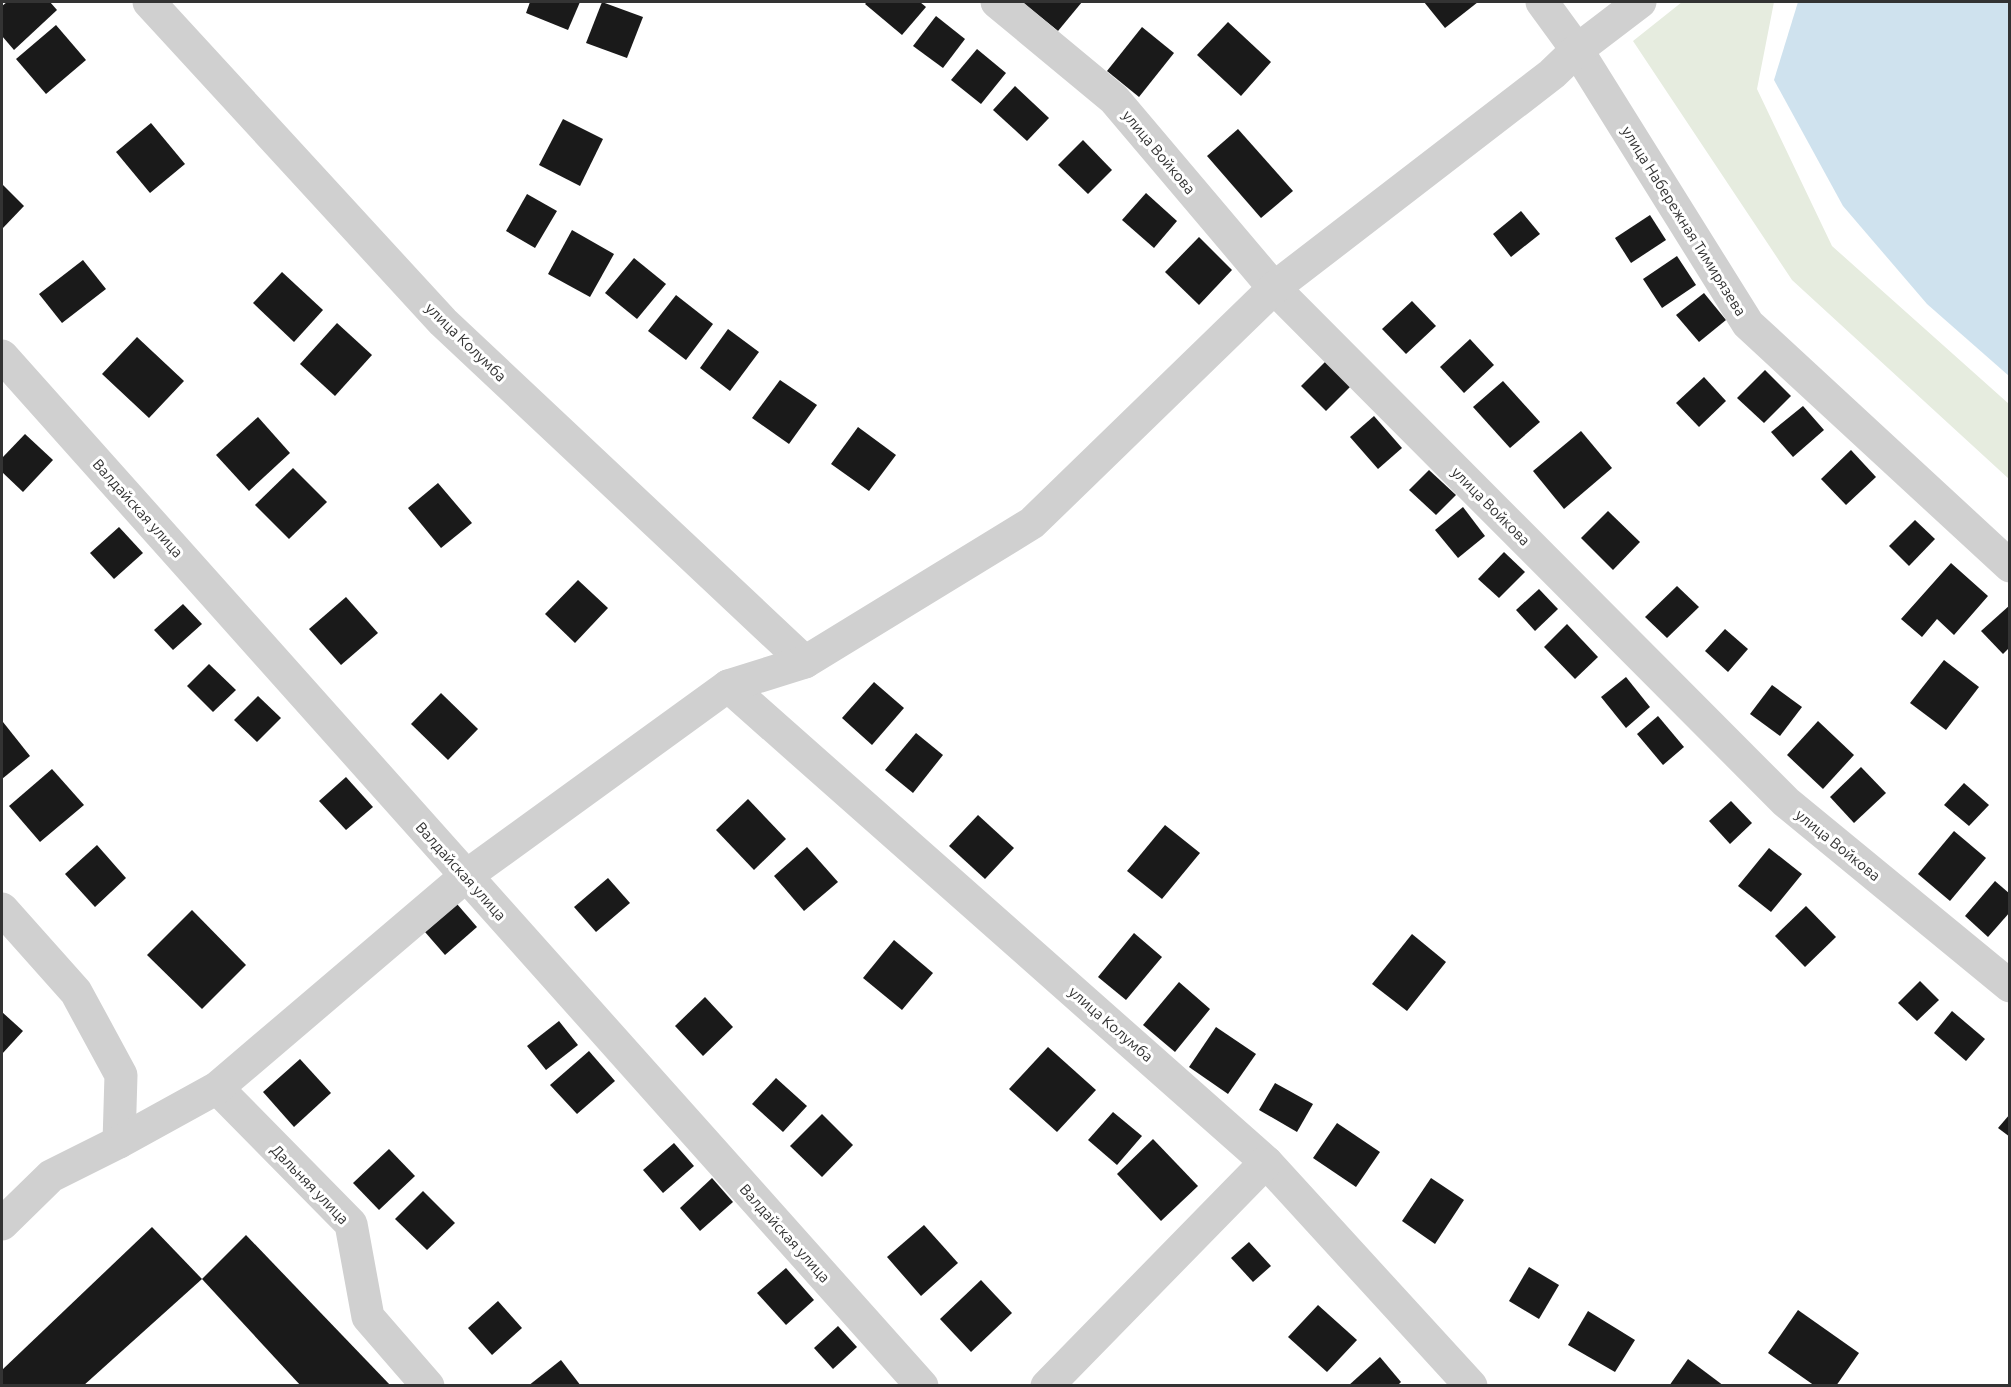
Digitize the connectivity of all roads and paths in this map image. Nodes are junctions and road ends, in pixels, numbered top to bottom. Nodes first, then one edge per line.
1 (149, 2) edge
2 (997, 2) edge
3 (1542, 2) edge
4 (1640, 2) edge
5 (1577, 50) junction
6 (1274, 288) junction
7 (2, 356) edge
8 (2010, 566) edge
9 (805, 662) junction
10 (728, 686) junction
11 (465, 876) junction
12 (2, 909) edge
13 (2010, 986) edge
14 (217, 1088) junction
15 (119, 1142) junction
16 (1266, 1162) junction
17 (2, 1224) edge
18 (428, 1386) edge
19 (922, 1386) edge
20 (1047, 1386) edge
21 (1471, 1386) edge

1 - 9 street, улица Колумба
2 - 6 street, улица Войкова
3 - 5 street, улица Набережная Тимирязева
4 - 5 street
5 - 6 street
5 - 8 street, улица Набережная Тимирязева
6 - 9 street
6 - 13 street, улица Войкова
7 - 11 street, Валдайская улица
9 - 10 street
10 - 11 street
10 - 16 street, улица Колумба
11 - 14 street
11 - 19 street, Валдайская улица
12 - 15 street
14 - 15 street
14 - 18 street, Дальняя улица
15 - 17 street
16 - 20 street
16 - 21 street, улица Колумба

